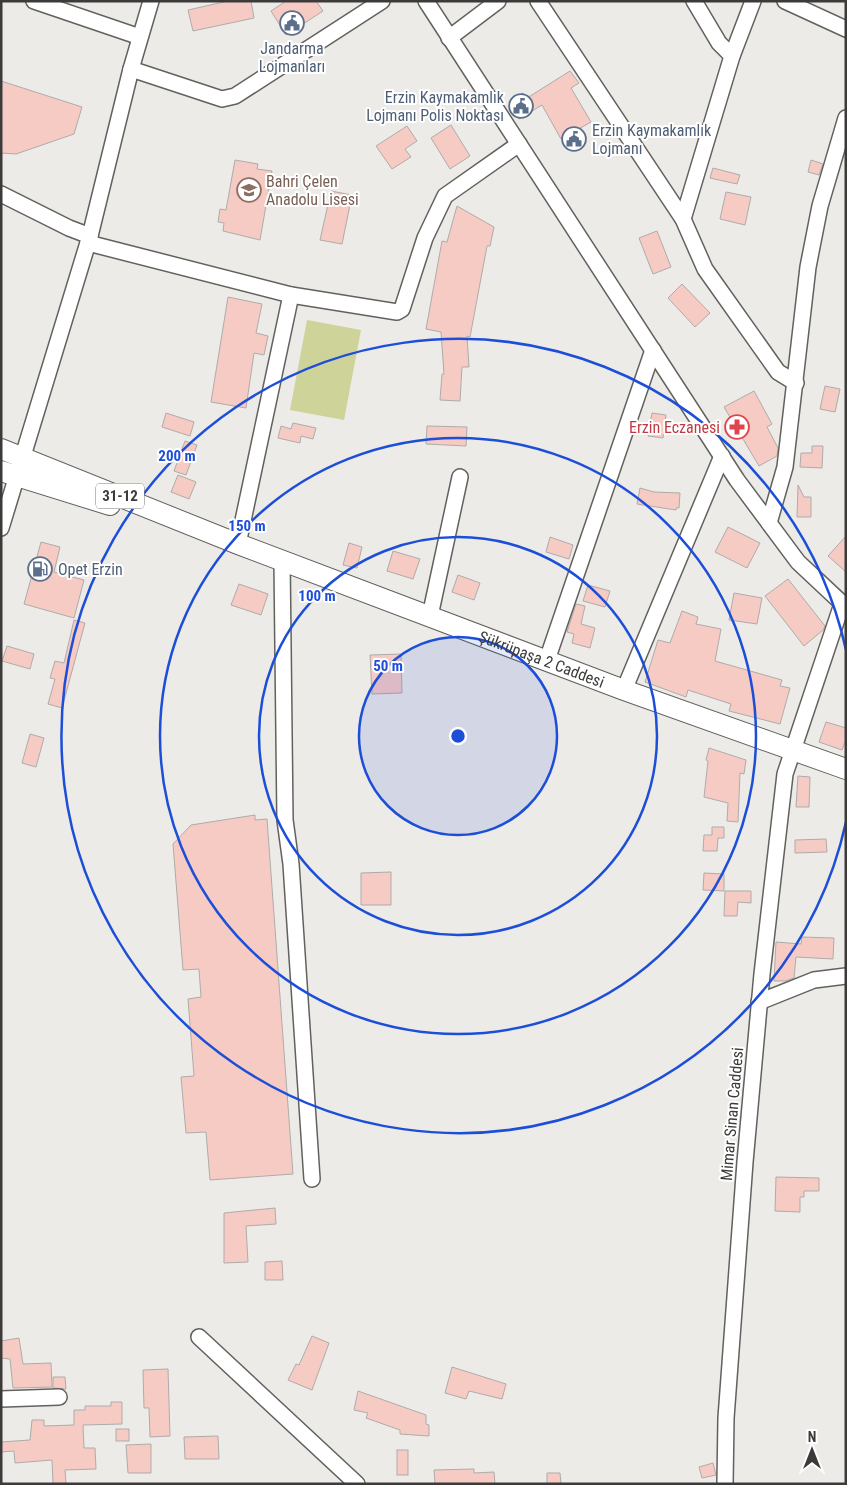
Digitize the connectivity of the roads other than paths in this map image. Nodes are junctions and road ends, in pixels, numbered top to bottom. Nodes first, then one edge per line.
1 (34, 1) edge
2 (151, 1) edge
3 (382, 1) edge
4 (426, 1) edge
5 (498, 1) edge
6 (538, 1) edge
7 (694, 1) edge
8 (754, 1) edge
9 (784, 1) edge
10 (846, 29) edge
11 (140, 37) junction
12 (449, 38) junction
13 (732, 56) junction
14 (131, 69) junction
15 (846, 118) edge
16 (519, 144) junction
17 (1, 194) edge
18 (683, 219) junction
19 (89, 240) junction
20 (291, 294) junction
21 (653, 350) junction
22 (796, 383) junction
23 (1, 449) edge
24 (722, 456) junction
25 (24, 457) junction
26 (9, 473) edge
27 (460, 477) dead end
28 (770, 523) junction
29 (1, 528) edge
30 (238, 544) junction
31 (282, 560) junction
32 (844, 606) edge
33 (430, 616) junction
34 (547, 660) junction
35 (624, 690) junction
36 (794, 750) junction
37 (846, 769) edge
38 (846, 976) edge
39 (759, 1002) junction
40 (312, 1179) dead end
41 (199, 1337) dead end
42 (59, 1397) dead end
43 (1, 1399) edge
44 (357, 1484) edge
45 (725, 1484) edge

1 - 11 street
2 - 11 street
3 - 14 street
4 - 12 street
5 - 12 street
6 - 18 street
7 - 13 street
8 - 13 street
9 - 10 street
11 - 14 street
12 - 16 street
13 - 18 street
14 - 19 street
15 - 22 street
16 - 20 street
16 - 21 street
17 - 19 street
18 - 22 street
19 - 20 street
19 - 25 street
20 - 30 street
21 - 24 street
21 - 34 street
22 - 28 street
23 - 25 main road, 31-12
24 - 28 street
24 - 35 street
25 - 26 street
25 - 30 main road, 31-12
26 - 29 street
26 - 30 main road, 31-12
27 - 33 street
28 - 32 street
30 - 31 main road, Şükrüpaşa 2 Caddesi / 31-12
31 - 33 main road, Şükrüpaşa 2 Caddesi / 31-12
31 - 40 street
32 - 36 street, Mimar Sinan Caddesi
33 - 34 main road, Şükrüpaşa 2 Caddesi / 31-12
34 - 35 main road, Şükrüpaşa 2 Caddesi / 31-12
35 - 36 main road, Şükrüpaşa 2 Caddesi / 31-12
36 - 37 main road, Şükrüpaşa 2 Caddesi / 31-12
36 - 39 street, Mimar Sinan Caddesi
38 - 39 street
39 - 45 street, Mimar Sinan Caddesi
41 - 44 street
42 - 43 street

